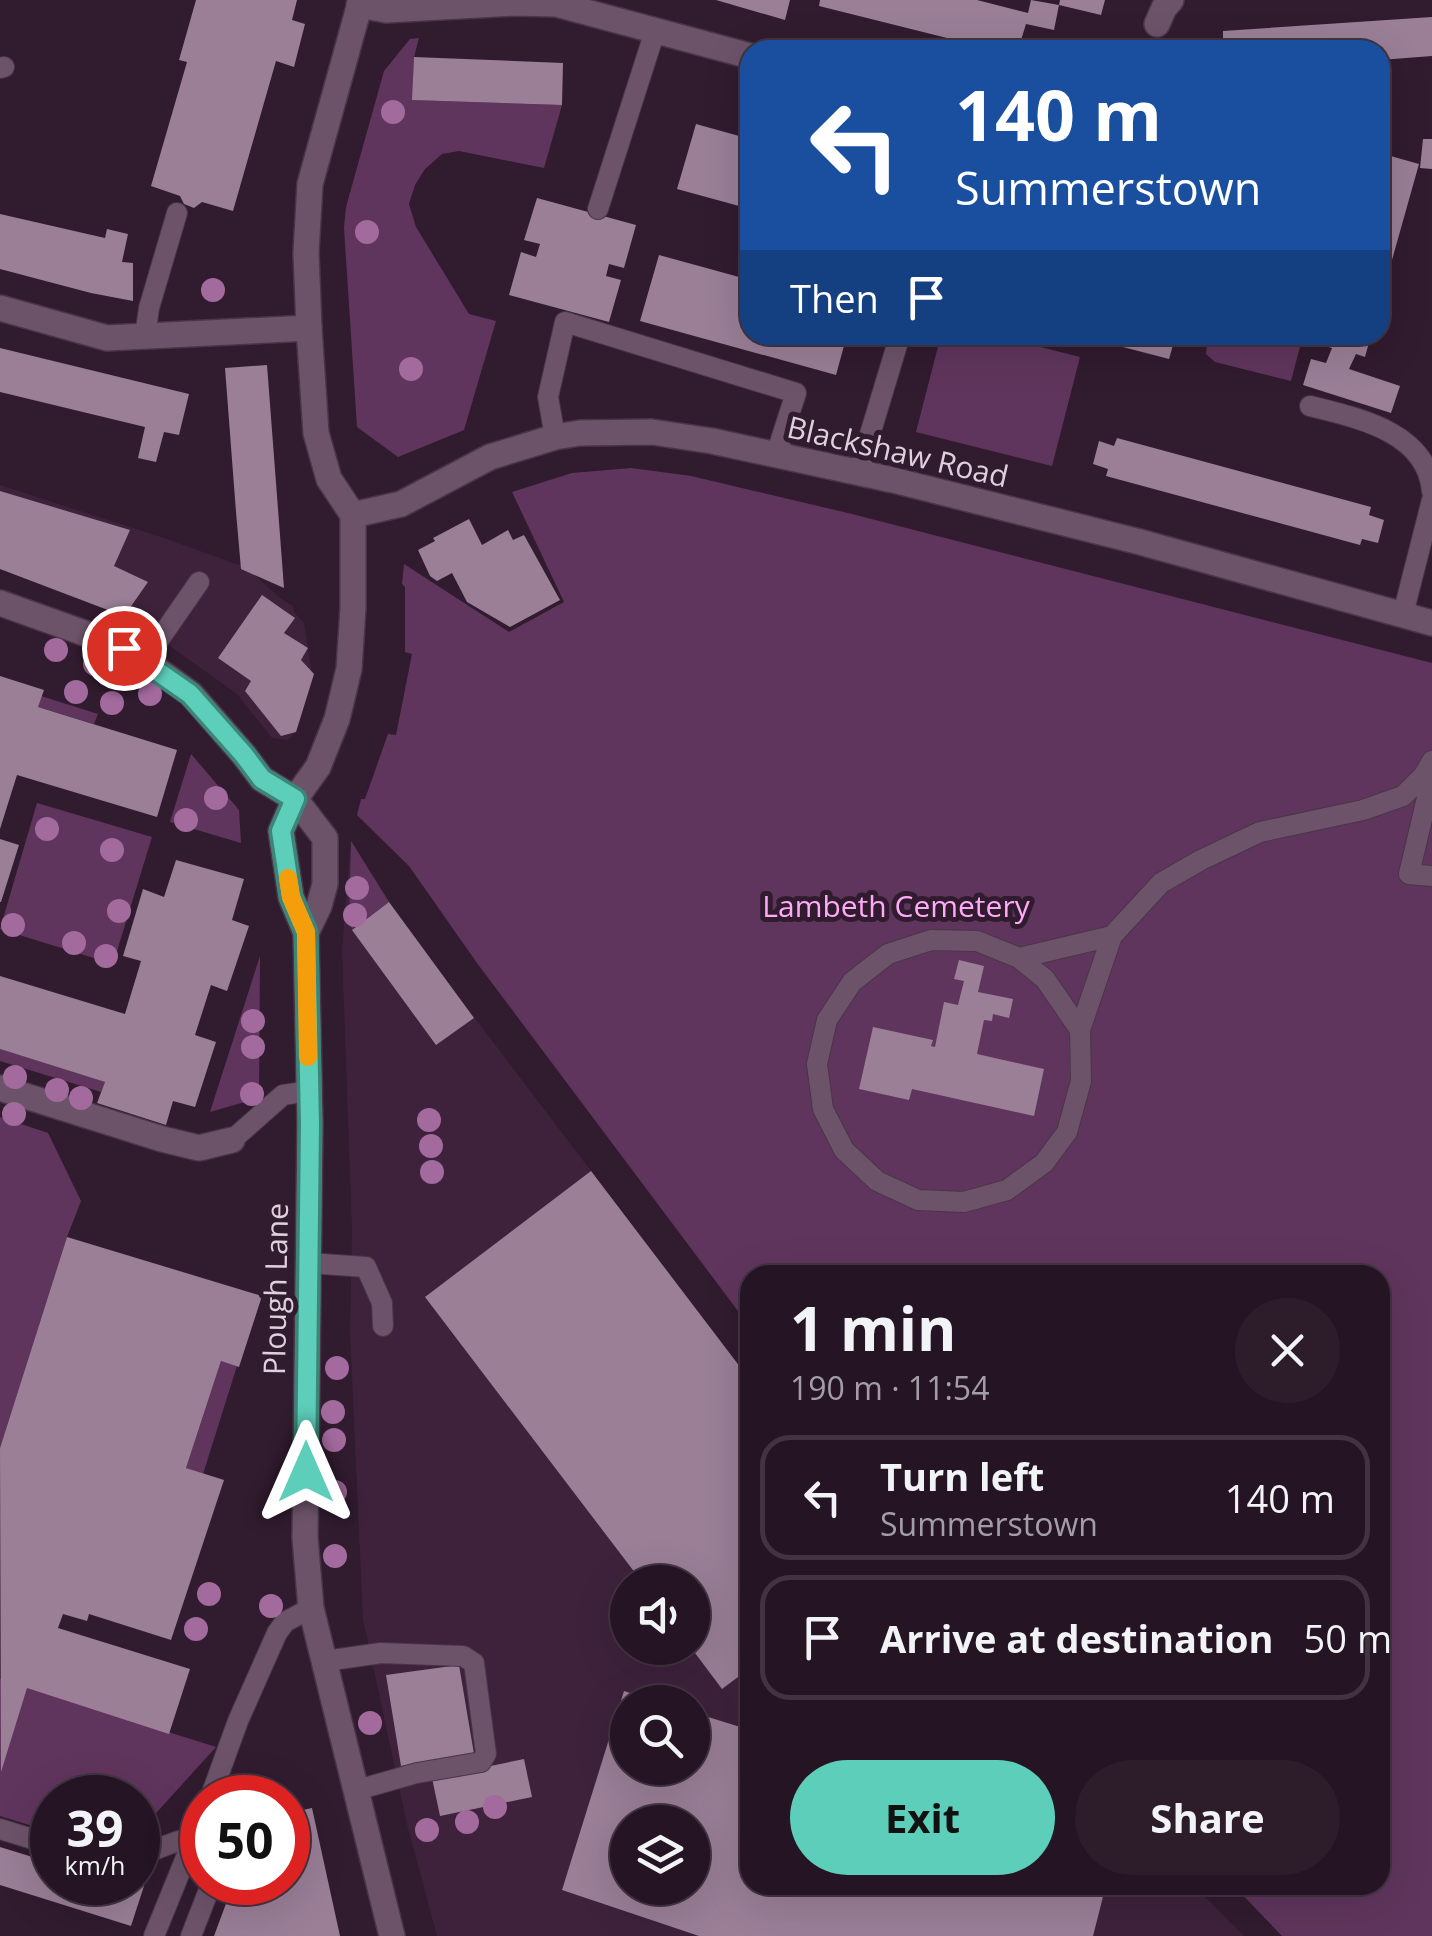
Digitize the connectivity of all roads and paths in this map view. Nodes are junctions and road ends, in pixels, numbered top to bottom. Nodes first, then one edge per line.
1 (1172, 0) edge
2 (360, 2) edge
3 (498, 2) edge
4 (1157, 24) dead end
5 (655, 31) junction
6 (740, 53) edge
7 (598, 209) dead end
8 (177, 213) dead end
9 (0, 308) edge
10 (308, 328) junction
11 (145, 336) junction
12 (897, 345) edge
13 (1310, 406) dead end
14 (555, 436) junction
15 (776, 455) junction
16 (858, 474) junction
17 (1432, 491) edge
18 (1432, 500) edge
19 (353, 515) junction
20 (199, 582) dead end
21 (0, 603) edge
22 (1403, 614) junction
23 (1432, 623) edge
24 (145, 660) junction
25 (1428, 768) edge
26 (295, 799) junction
27 (1432, 876) edge
28 (306, 932) junction
29 (1112, 936) junction
30 (1019, 958) junction
31 (1080, 1030) junction
32 (0, 1088) edge
33 (309, 1091) junction
34 (232, 1140) joint
35 (308, 1264) junction
36 (383, 1326) dead end
37 (312, 1608) junction
38 (325, 1661) junction
39 (218, 1775) edge
40 (357, 1790) junction
41 (0, 1829) edge
42 (30, 1838) edge
43 (180, 1874) edge
44 (203, 1905) edge
45 (154, 1936) edge
46 (191, 1936) edge
47 (392, 1936) edge

1 - 4 street
2 - 3 street
2 - 10 street
3 - 5 street
5 - 6 street
5 - 7 lane
8 - 11 lane
9 - 11 street
10 - 11 street
10 - 19 street
12 - 16 lane
13 - 17 lane
14 - 15 street, Blackshaw Road
14 - 15 lane
14 - 19 street, Blackshaw Road
15 - 16 street, Blackshaw Road
16 - 22 street, Blackshaw Road
18 - 22 lane
19 - 26 street
20 - 24 lane
21 - 24 street
22 - 23 street, Blackshaw Road
24 - 26 street
25 - 27 lane
25 - 29 lane
26 - 28 street, Plough Lane
26 - 28 street, Plough Lane
28 - 33 street, Plough Lane
29 - 30 lane
29 - 31 lane
30 - 31 lane
30 - 31 lane
32 - 34 street
33 - 34 lane
33 - 35 street, Plough Lane
35 - 36 lane
35 - 37 street, Plough Lane
37 - 38 street, Plough Lane
37 - 39 lane
38 - 40 street, Plough Lane
38 - 40 lane
40 - 47 street, Plough Lane
41 - 42 lane
43 - 45 lane
44 - 46 lane

